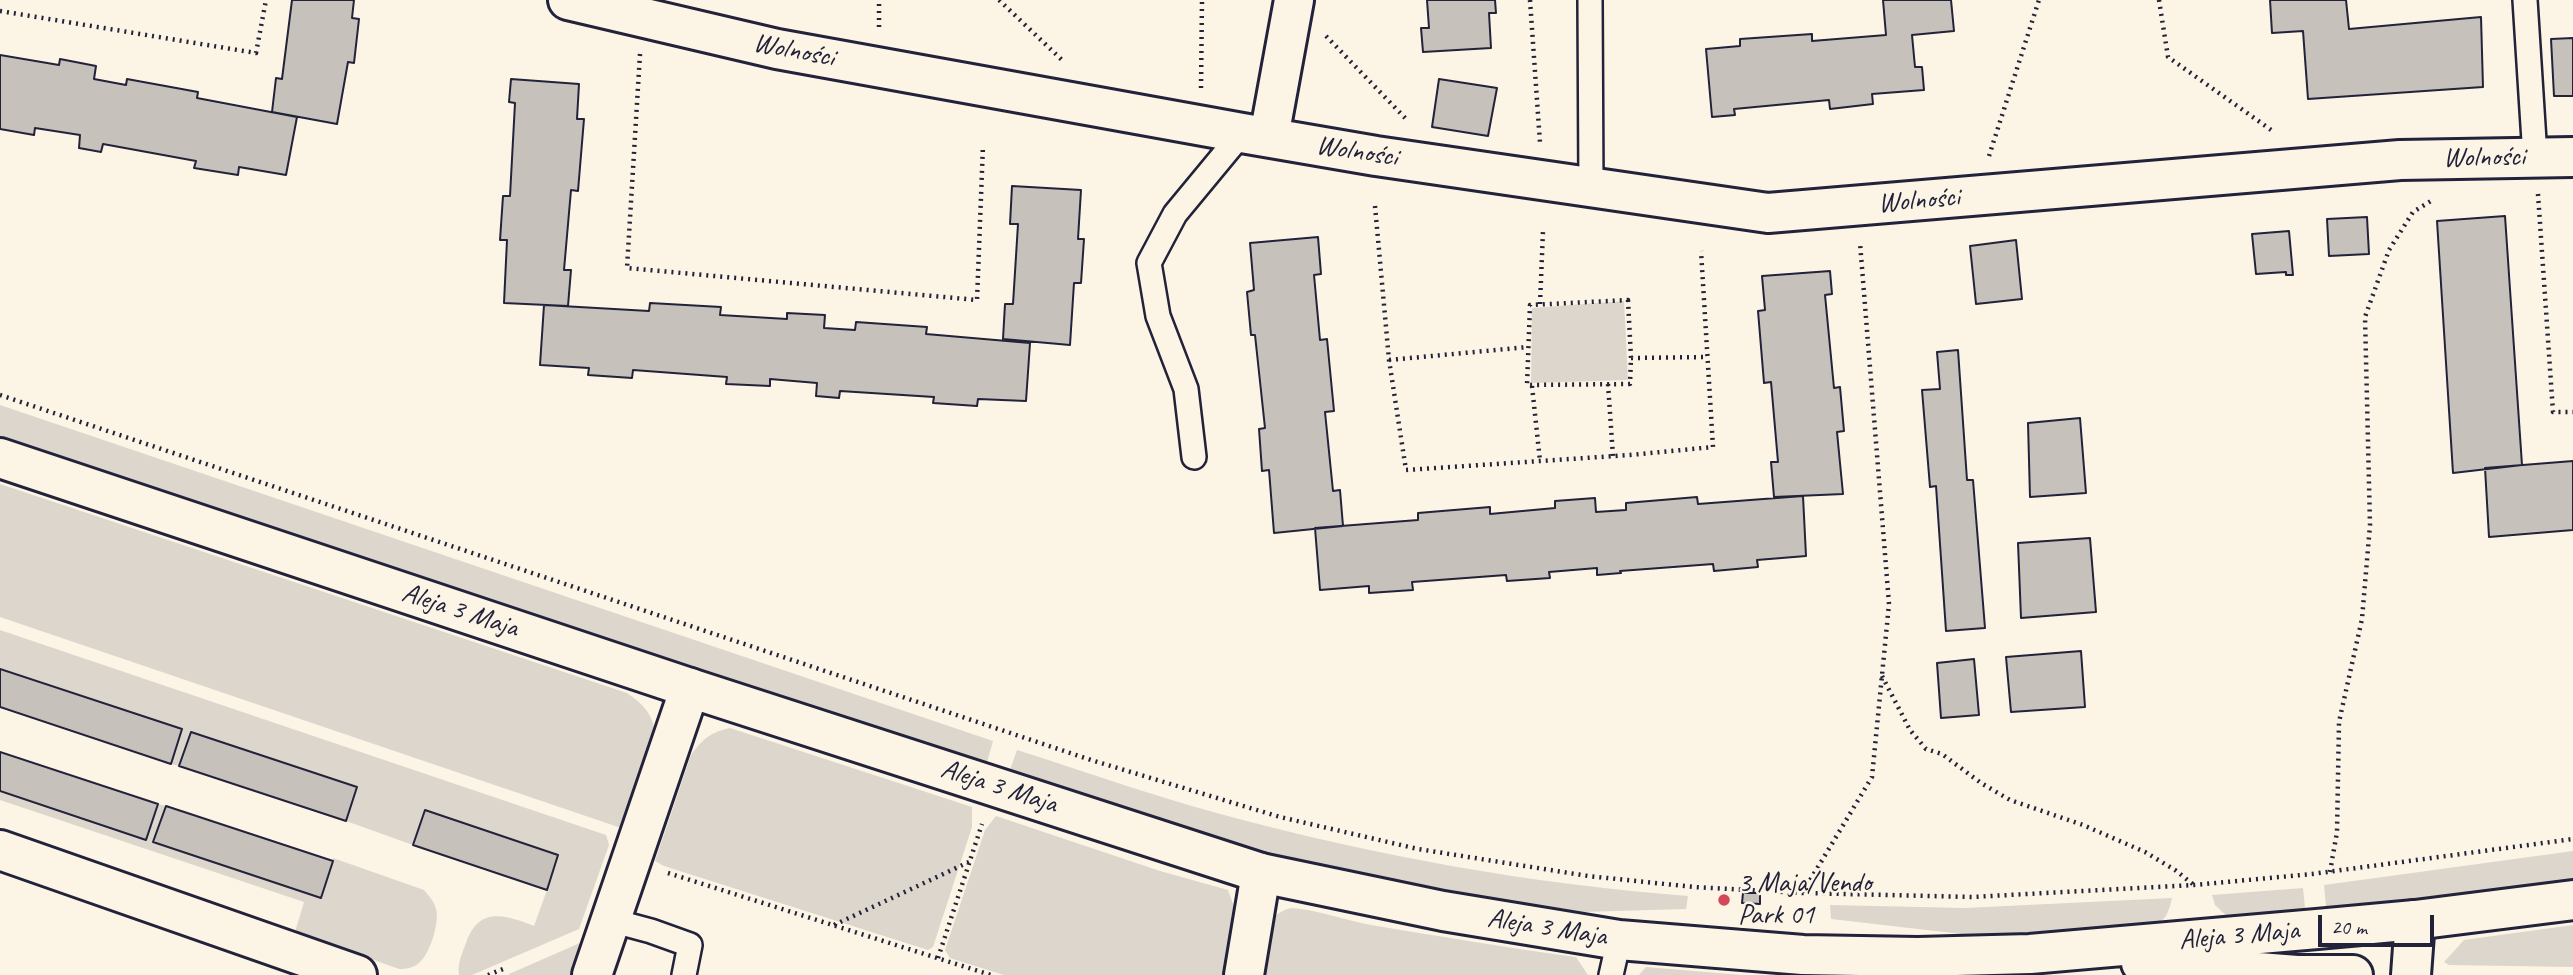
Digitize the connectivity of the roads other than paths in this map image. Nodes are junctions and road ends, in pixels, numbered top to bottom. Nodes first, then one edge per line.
1 (568, 0) edge
2 (1590, 0) edge
3 (2525, 0) edge
4 (1294, 1) edge
5 (1256, 135) junction
6 (2573, 157) edge
7 (2536, 172) junction
8 (1591, 187) junction
9 (1194, 457) dead end
10 (0, 458) edge
11 (690, 688) junction
12 (0, 850) edge
13 (1261, 873) junction
14 (2573, 900) edge
15 (610, 920) junction
16 (2415, 920) junction
17 (2030, 954) junction
18 (1615, 957) edge
19 (261, 959) edge
20 (357, 975) edge
21 (592, 975) edge
22 (684, 975) edge
23 (1244, 975) edge
24 (2353, 975) edge
25 (2411, 975) edge

1 - 5 street, Wolności
2 - 8 lane
3 - 7 lane
4 - 5 street
5 - 8 street, Wolności
5 - 9 lane
6 - 7 street, Wolności
7 - 8 street, Wolności
10 - 11 street, Aleja 3 Maja
11 - 13 street, Aleja 3 Maja
11 - 15 street
12 - 19 street
13 - 18 street, Aleja 3 Maja
13 - 23 street
14 - 16 street, Aleja 3 Maja
15 - 21 street
15 - 22 lane
16 - 17 street, Aleja 3 Maja
16 - 25 street
17 - 18 street, Aleja 3 Maja
17 - 24 street, Aleja 3 Maja
19 - 20 street

